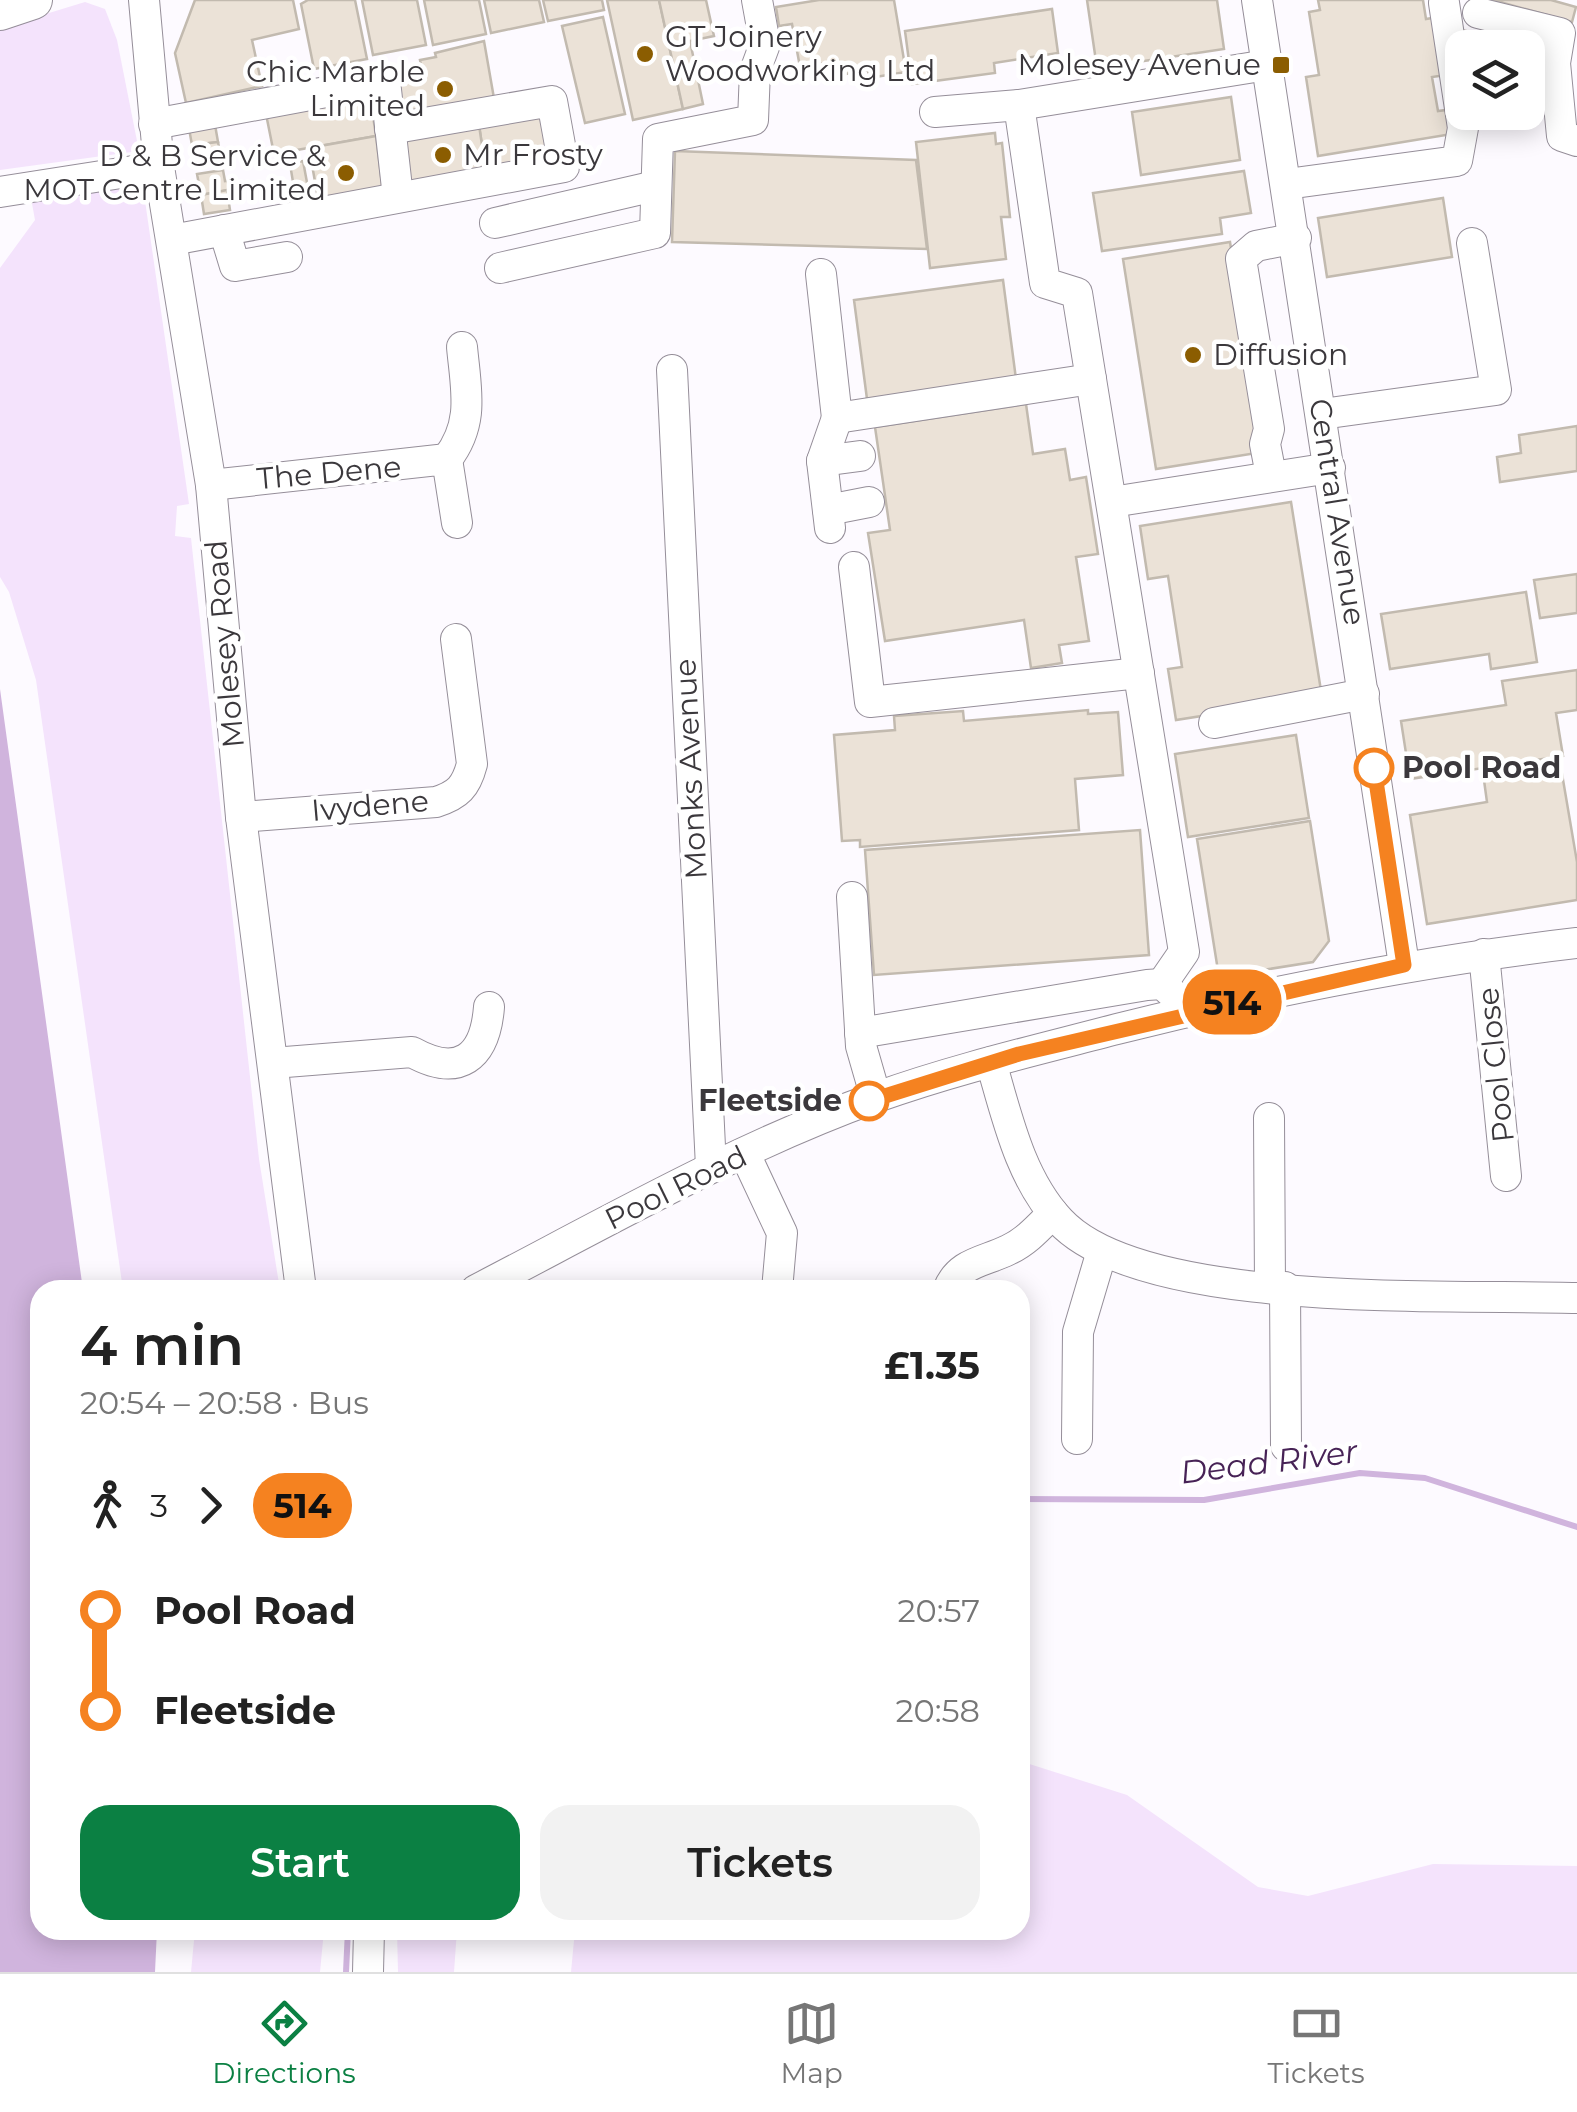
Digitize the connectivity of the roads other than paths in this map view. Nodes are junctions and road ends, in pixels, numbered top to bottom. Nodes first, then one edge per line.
1 (33, 0) edge
2 (144, 0) edge
3 (757, 0) edge
4 (1257, 0) edge
5 (1444, 3) dead end
6 (0, 11) edge
7 (1478, 13) dead end
8 (1267, 65) junction
9 (1019, 104) junction
10 (936, 112) dead end
11 (154, 124) junction
12 (390, 129) junction
13 (1569, 138) edge
14 (159, 167) junction
15 (1287, 184) junction
16 (655, 186) junction
17 (0, 192) edge
18 (398, 197) junction
19 (495, 223) dead end
20 (224, 230) junction
21 (1296, 238) junction
22 (172, 240) junction
23 (1472, 243) dead end
24 (287, 257) dead end
25 (500, 268) dead end
26 (821, 274) dead end
27 (462, 347) dead end
28 (672, 370) dead end
29 (1091, 379) junction
30 (1322, 414) junction
31 (837, 418) junction
32 (860, 456) dead end
33 (447, 459) junction
34 (822, 461) junction
35 (1330, 468) junction
36 (1271, 475) junction
37 (211, 485) junction
38 (869, 502) dead end
39 (1112, 502) junction
40 (456, 523) dead end
41 (854, 567) dead end
42 (456, 640) dead end
43 (1139, 672) junction
44 (1362, 684) junction
45 (1214, 723) dead end
46 (241, 817) junction
47 (852, 897) dead end
48 (1577, 944) edge
49 (1484, 954) junction
50 (1404, 965) junction
51 (1162, 984) junction
52 (488, 1007) dead end
53 (1179, 1014) junction
54 (860, 1033) junction
55 (990, 1062) junction
56 (274, 1063) junction
57 (876, 1098) junction
58 (1269, 1118) dead end
59 (745, 1154) junction
60 (712, 1167) junction
61 (1506, 1176) dead end
62 (1053, 1213) junction
63 (1102, 1252) junction
64 (300, 1280) edge
65 (495, 1280) edge
66 (778, 1280) edge
67 (952, 1280) edge
68 (1277, 1287) junction
69 (1577, 1298) edge
70 (1077, 1439) dead end
71 (1286, 1446) dead end
72 (369, 1940) edge
73 (368, 1972) edge

1 - 6 main road
2 - 11 street, Molesey Road
3 - 16 street
4 - 8 street, Central Avenue
5 - 15 street
7 - 13 street
8 - 9 street
8 - 15 street, Central Avenue
9 - 10 street
9 - 29 street
11 - 12 street
11 - 14 street, Molesey Road
12 - 18 street
12 - 18 street
14 - 17 street
14 - 22 street, Molesey Road
15 - 21 street, Central Avenue
16 - 19 street
16 - 25 street
18 - 20 street
20 - 22 street
20 - 24 street
21 - 30 street, Central Avenue
21 - 36 street
22 - 37 street, Molesey Road
23 - 30 street
26 - 31 street
27 - 33 street
28 - 60 street, Monks Avenue
29 - 31 street
29 - 39 street
30 - 35 street, Central Avenue
31 - 34 street
32 - 34 street
33 - 37 street, The Dene
33 - 40 street
34 - 38 street
35 - 36 street
35 - 44 street, Central Avenue
36 - 39 street
37 - 46 street, Molesey Road
39 - 43 street
41 - 43 street
42 - 46 street, Ivydene
43 - 51 street
44 - 45 street
44 - 50 street, Central Avenue
46 - 56 street, Molesey Road
47 - 54 street
48 - 49 street, Pool Road
49 - 50 street, Pool Road
49 - 61 street, Pool Close
50 - 53 street, Pool Road
51 - 53 street
51 - 54 street
52 - 56 street
53 - 55 street, Pool Road
54 - 57 street
55 - 57 street, Pool Road
55 - 62 street
56 - 64 street, Molesey Road
57 - 59 street, Pool Road
58 - 68 street
59 - 60 street, Pool Road
59 - 66 street
60 - 65 street, Pool Road
62 - 63 street
62 - 67 street
63 - 68 street
63 - 70 street
68 - 69 street
68 - 71 street
72 - 73 street

